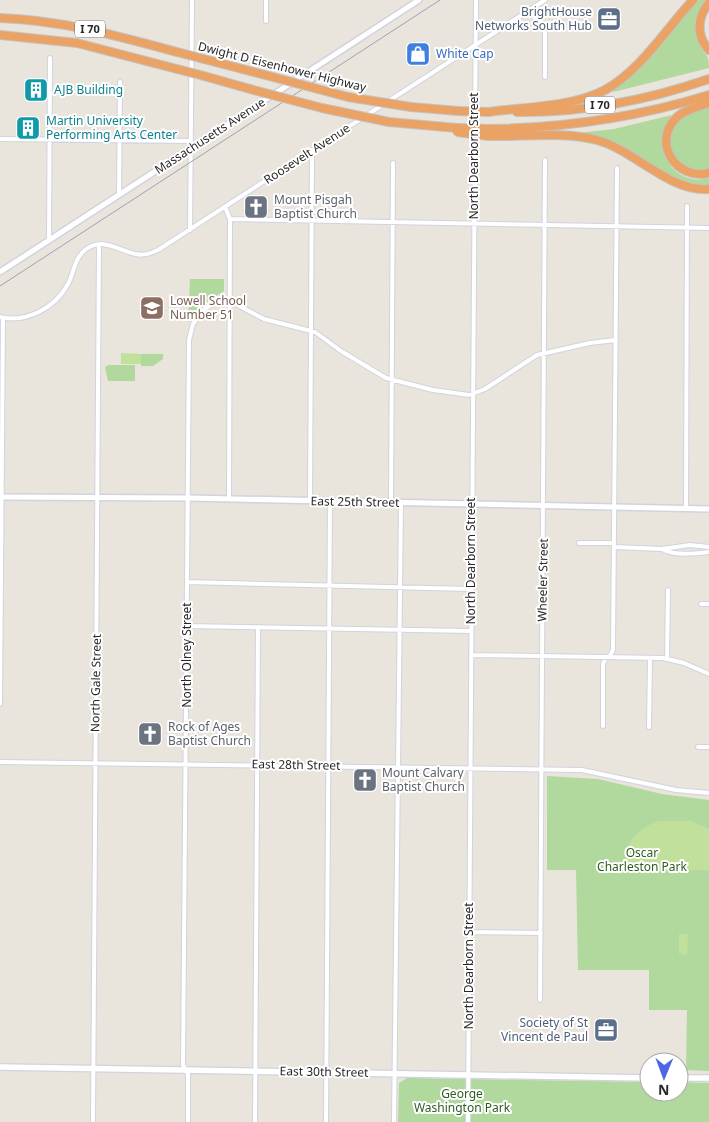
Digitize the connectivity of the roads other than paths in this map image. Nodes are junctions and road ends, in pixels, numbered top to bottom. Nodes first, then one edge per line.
1 (192, 0) edge
2 (266, 0) edge
3 (419, 0) edge
4 (476, 0) edge
5 (545, 0) edge
6 (694, 0) edge
7 (709, 3) edge
8 (529, 11) junction
9 (0, 18) edge
10 (266, 21) dead end
11 (0, 35) edge
12 (475, 45) junction
13 (709, 50) edge
14 (50, 58) dead end
15 (545, 77) dead end
16 (709, 79) edge
17 (120, 82) dead end
18 (709, 95) edge
19 (709, 103) edge
20 (489, 112) junction
21 (489, 132) junction
22 (0, 139) edge
23 (49, 140) junction
24 (120, 140) junction
25 (190, 141) junction
26 (190, 148) junction
27 (312, 151) junction
28 (545, 160) dead end
29 (393, 163) dead end
30 (617, 168) dead end
31 (709, 173) edge
32 (709, 189) edge
33 (119, 194) junction
34 (225, 206) junction
35 (687, 206) dead end
36 (230, 219) junction
37 (312, 221) junction
38 (393, 222) junction
39 (474, 224) junction
40 (546, 225) junction
41 (616, 227) junction
42 (687, 228) junction
43 (709, 228) edge
44 (190, 230) junction
45 (49, 240) junction
46 (98, 245) junction
47 (0, 272) edge
48 (230, 300) junction
49 (1, 317) edge
50 (311, 331) junction
51 (616, 340) junction
52 (545, 353) junction
53 (392, 380) junction
54 (473, 395) junction
55 (1, 497) edge
56 (97, 497) junction
57 (188, 498) junction
58 (229, 499) junction
59 (310, 501) junction
60 (330, 501) junction
61 (391, 502) junction
62 (401, 503) junction
63 (472, 505) junction
64 (544, 506) junction
65 (615, 507) junction
66 (686, 509) junction
67 (709, 509) edge
68 (579, 543) dead end
69 (614, 545) junction
70 (709, 547) edge
71 (662, 549) junction
72 (709, 552) edge
73 (188, 582) junction
74 (330, 586) junction
75 (400, 587) junction
76 (471, 589) junction
77 (668, 590) dead end
78 (701, 604) dead end
79 (709, 604) edge
80 (187, 626) junction
81 (258, 627) junction
82 (329, 629) junction
83 (400, 631) junction
84 (471, 631) junction
85 (470, 655) junction
86 (543, 656) junction
87 (608, 657) junction
88 (650, 658) junction
89 (667, 659) junction
90 (709, 674) edge
91 (0, 704) edge
92 (603, 726) dead end
93 (649, 727) dead end
94 (698, 747) dead end
95 (709, 747) edge
96 (0, 762) edge
97 (95, 762) junction
98 (186, 763) junction
99 (257, 765) junction
100 (328, 766) junction
101 (399, 767) junction
102 (470, 768) junction
103 (542, 769) junction
104 (709, 793) edge
105 (469, 932) junction
106 (541, 933) junction
107 (540, 1000) dead end
108 (0, 1067) edge
109 (93, 1069) junction
110 (186, 1070) junction
111 (255, 1071) junction
112 (326, 1072) junction
113 (397, 1074) junction
114 (468, 1074) junction
115 (639, 1078) edge
116 (689, 1078) edge
117 (709, 1078) edge
118 (92, 1122) edge
119 (188, 1122) edge
120 (255, 1122) edge
121 (326, 1122) edge
122 (394, 1122) edge
123 (468, 1122) edge

1 - 25 street
2 - 10 street
3 - 26 street, Massachusetts Avenue
4 - 12 street, North Dearborn Street
5 - 8 street, Roosevelt Avenue
6 - 20 highway
7 - 13 highway
8 - 12 street, Roosevelt Avenue
8 - 15 street
9 - 20 highway, Dwight D Eisenhower Highway / I 70, bridge
11 - 21 highway, I 70, bridge
12 - 27 street, Roosevelt Avenue
12 - 39 street, North Dearborn Street
14 - 23 street
16 - 20 highway, Dwight D Eisenhower Highway / I 70
17 - 24 street
18 - 21 highway, I 70
19 - 31 highway
21 - 32 highway
22 - 23 street
23 - 24 street
23 - 45 street
24 - 25 street
24 - 33 street
25 - 26 street
26 - 33 street, Massachusetts Avenue
26 - 44 street
27 - 34 street, Roosevelt Avenue
27 - 37 street
28 - 40 street, Wheeler Street
29 - 38 street
30 - 41 street
33 - 45 street, Massachusetts Avenue
34 - 36 street
34 - 44 street, Roosevelt Avenue
35 - 42 street
36 - 37 street
36 - 48 street
37 - 38 street
37 - 50 street
38 - 39 street
38 - 53 street
39 - 40 street
39 - 54 street, North Dearborn Street
40 - 41 street
40 - 52 street, Wheeler Street
41 - 42 street
41 - 51 street
42 - 43 street
42 - 66 street
44 - 46 street, Roosevelt Avenue
45 - 47 street, Massachusetts Avenue
46 - 49 street
46 - 56 street, North Gale Street
48 - 50 street
48 - 57 street, North Olney Street
48 - 58 street
49 - 55 street
50 - 53 street
50 - 59 street
51 - 52 street
51 - 65 street
52 - 54 street
52 - 64 street, Wheeler Street
53 - 54 street
53 - 61 street
54 - 63 street, North Dearborn Street
55 - 56 street, East 25th Street
55 - 91 street
56 - 57 street, East 25th Street
56 - 97 street, North Gale Street
57 - 58 street, East 25th Street
57 - 73 street, North Olney Street
58 - 59 street, East 25th Street
59 - 60 street, East 25th Street
60 - 61 street, East 25th Street
60 - 74 street
61 - 62 street, East 25th Street
62 - 63 street, East 25th Street
62 - 75 street
63 - 64 street, East 25th Street
63 - 76 street, North Dearborn Street
64 - 65 street, East 25th Street
64 - 86 street, Wheeler Street
65 - 66 street, East 25th Street
65 - 69 street
66 - 67 street, East 25th Street
68 - 69 street
69 - 71 street
69 - 87 street
70 - 71 street
71 - 72 street
73 - 74 street
73 - 80 street, North Olney Street
74 - 75 street
74 - 82 street
75 - 76 street
75 - 83 street
76 - 84 street, North Dearborn Street
77 - 89 street
78 - 79 street
80 - 81 street
80 - 98 street, North Olney Street
81 - 82 street
81 - 99 street
82 - 83 street
82 - 100 street
83 - 84 street
83 - 101 street
84 - 85 street, North Dearborn Street
85 - 86 street
85 - 102 street, North Dearborn Street
86 - 87 street
86 - 103 street, Wheeler Street
87 - 88 street
87 - 92 street
88 - 89 street
88 - 93 street
89 - 90 street
94 - 95 street
96 - 97 street, East 28th Street
97 - 98 street, East 28th Street
97 - 109 street, North Gale Street
98 - 99 street, East 28th Street
98 - 110 street, North Olney Street
99 - 100 street, East 28th Street
99 - 111 street
100 - 101 street, East 28th Street
100 - 112 street
101 - 102 street, East 28th Street
101 - 113 street
102 - 103 street, East 28th Street
102 - 105 street, North Dearborn Street
103 - 104 street, East 28th Street
103 - 106 street, Wheeler Street
105 - 106 street
105 - 114 street, North Dearborn Street
106 - 107 street, Wheeler Street
108 - 109 main road, East 30th Street
109 - 110 main road, East 30th Street
109 - 118 street, North Gale Street
110 - 111 main road, East 30th Street
110 - 119 street, North Olney Street
111 - 112 main road, East 30th Street
111 - 120 street
112 - 113 main road, East 30th Street
112 - 121 street
113 - 114 main road, East 30th Street
113 - 122 street
114 - 115 main road, East 30th Street
114 - 123 street, North Dearborn Street
116 - 117 main road

